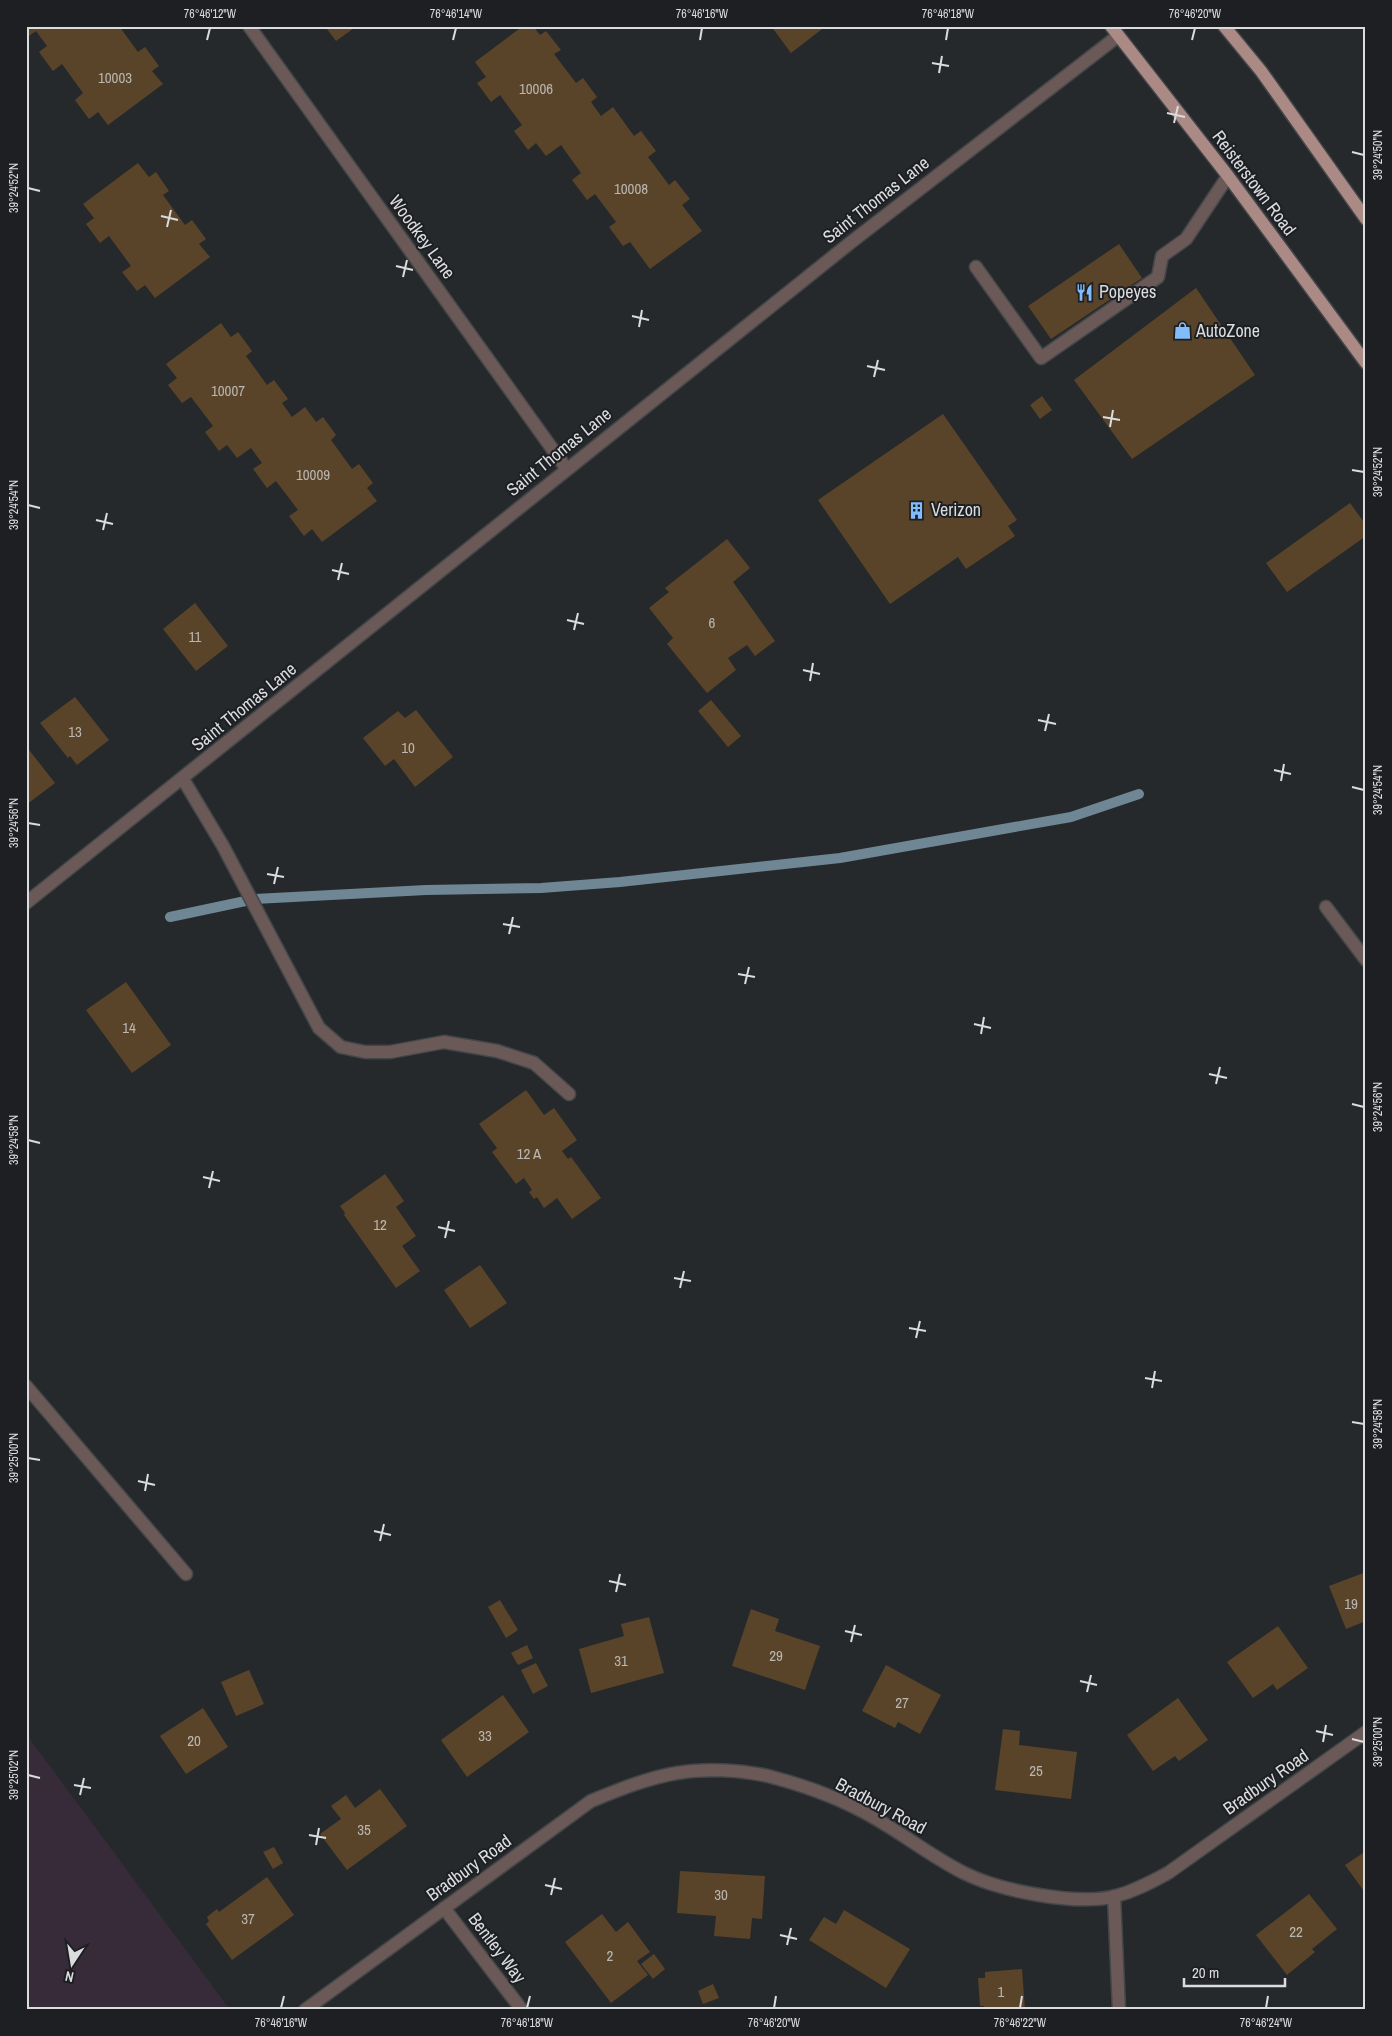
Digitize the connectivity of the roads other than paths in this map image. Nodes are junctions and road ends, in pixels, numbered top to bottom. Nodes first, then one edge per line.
1 (249, 26) edge
2 (1224, 26) edge
3 (1114, 31) edge
4 (1228, 176) junction
5 (1366, 219) edge
6 (976, 267) dead end
7 (1366, 363) edge
8 (566, 468) junction
9 (183, 779) junction
10 (26, 903) edge
11 (1326, 907) dead end
12 (1366, 960) edge
13 (569, 1094) dead end
14 (26, 1386) edge
15 (186, 1574) dead end
16 (1366, 1732) edge
17 (1114, 1896) junction
18 (444, 1908) junction
19 (306, 2010) edge
20 (522, 2010) edge
21 (1119, 2010) edge

1 - 8 street, Woodkey Lane
2 - 5 main road
3 - 4 main road, Reisterstown Road
3 - 8 street, Saint Thomas Lane
4 - 6 street
4 - 7 main road, Reisterstown Road
8 - 9 street, Saint Thomas Lane
9 - 10 street, Saint Thomas Lane
9 - 13 street
11 - 12 street
14 - 15 street
16 - 17 street, Bradbury Road
17 - 18 street, Bradbury Road
17 - 21 street
18 - 19 street, Bradbury Road
18 - 20 street, Bentley Way

